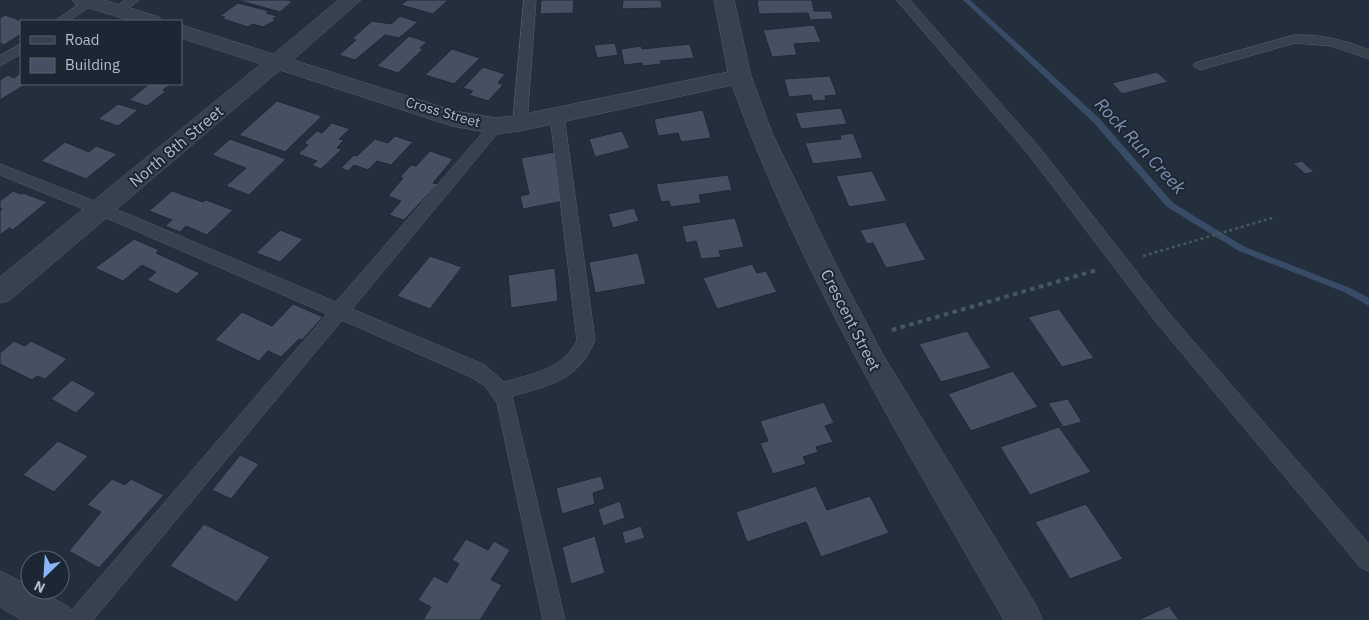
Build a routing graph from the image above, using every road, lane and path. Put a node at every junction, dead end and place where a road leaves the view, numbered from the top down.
1 (351, 0) edge
2 (530, 0) edge
3 (724, 0) edge
4 (904, 0) edge
5 (87, 1) edge
6 (125, 5) edge
7 (63, 20) edge
8 (150, 20) edge
9 (182, 31) edge
10 (20, 49) edge
11 (1369, 55) edge
12 (278, 61) junction
13 (0, 62) edge
14 (1200, 66) dead end
15 (740, 76) junction
16 (556, 116) junction
17 (520, 123) junction
18 (496, 126) junction
19 (0, 169) edge
20 (99, 209) junction
21 (1272, 218) dead end
22 (1123, 262) junction
23 (0, 292) edge
24 (340, 311) junction
25 (892, 330) dead end
26 (501, 391) junction
27 (1369, 560) edge
28 (0, 588) edge
29 (56, 620) edge
30 (78, 620) edge
31 (554, 620) edge
32 (1024, 620) edge

1 - 12 street, North 8th Street
2 - 17 lane
3 - 15 street, Crescent Street
4 - 22 lane
5 - 6 street
5 - 7 lane
6 - 8 street
9 - 12 street, Cross Street
10 - 13 lane
11 - 14 lane
12 - 18 street, Cross Street
12 - 20 street, North 8th Street
15 - 16 street, Cross Street
15 - 32 street, Crescent Street
16 - 17 street, Cross Street
16 - 26 lane
17 - 18 street, Cross Street
18 - 24 lane
19 - 20 lane
20 - 23 street, North 8th Street
20 - 24 lane
21 - 22 path
22 - 25 path
22 - 27 lane
24 - 26 lane
24 - 30 lane
26 - 31 lane
28 - 29 street

